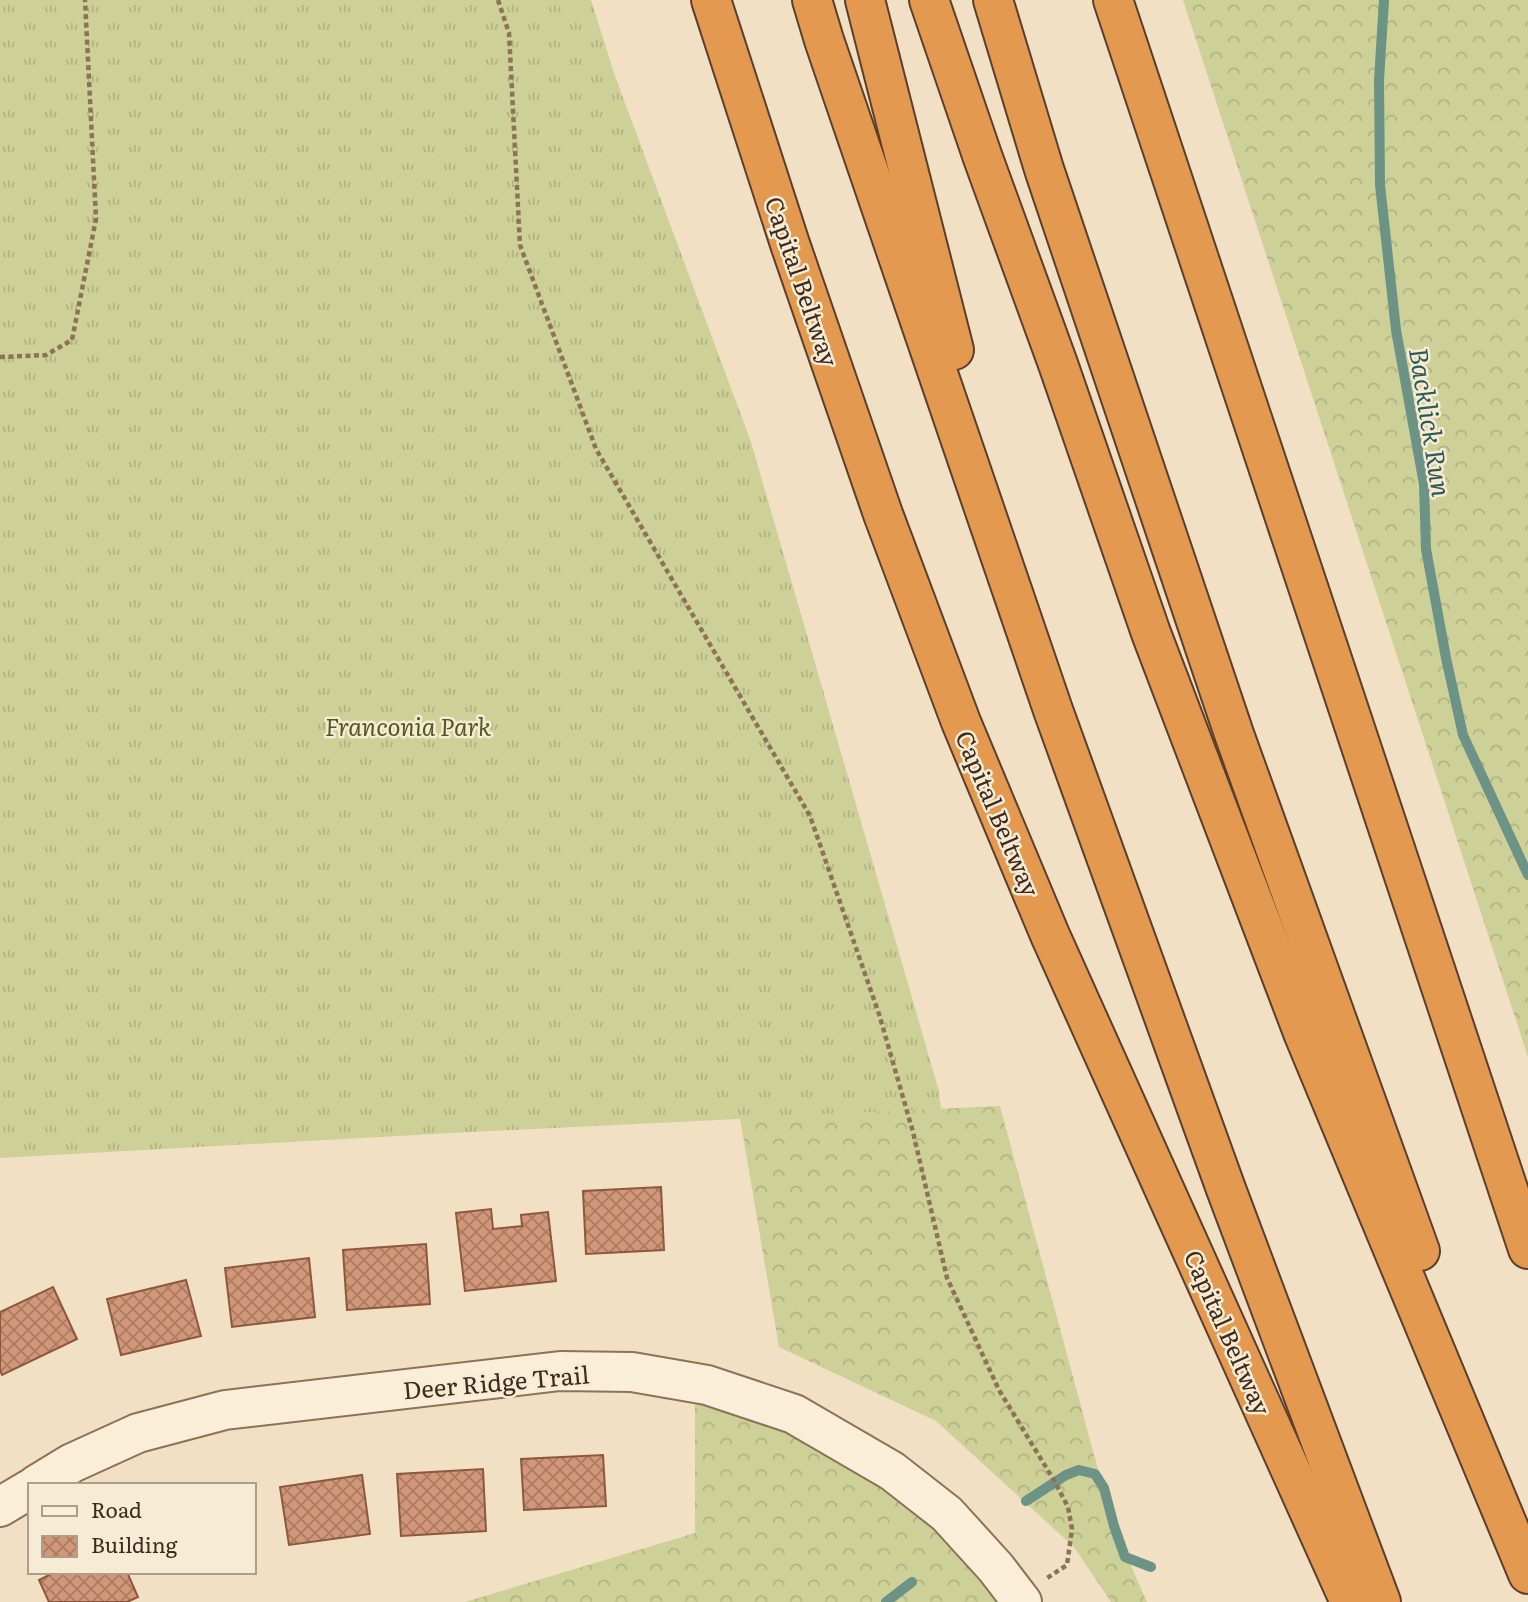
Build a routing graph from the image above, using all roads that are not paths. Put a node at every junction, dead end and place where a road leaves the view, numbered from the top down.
1 (711, 0) edge
2 (812, 0) edge
3 (865, 0) edge
4 (929, 0) edge
5 (993, 0) edge
6 (1113, 0) edge
7 (1053, 709) junction
8 (1528, 1249) edge
9 (39, 1483) edge
10 (28, 1490) edge
11 (0, 1507) edge
12 (1528, 1546) edge
13 (1528, 1574) edge
14 (1021, 1600) edge
15 (1350, 1602) edge
16 (1381, 1602) edge

1 - 15 highway, Capital Beltway
2 - 7 highway
3 - 7 highway
4 - 13 highway
5 - 12 highway
6 - 8 highway
7 - 16 highway
9 - 14 street, Deer Ridge Trail
10 - 11 street

